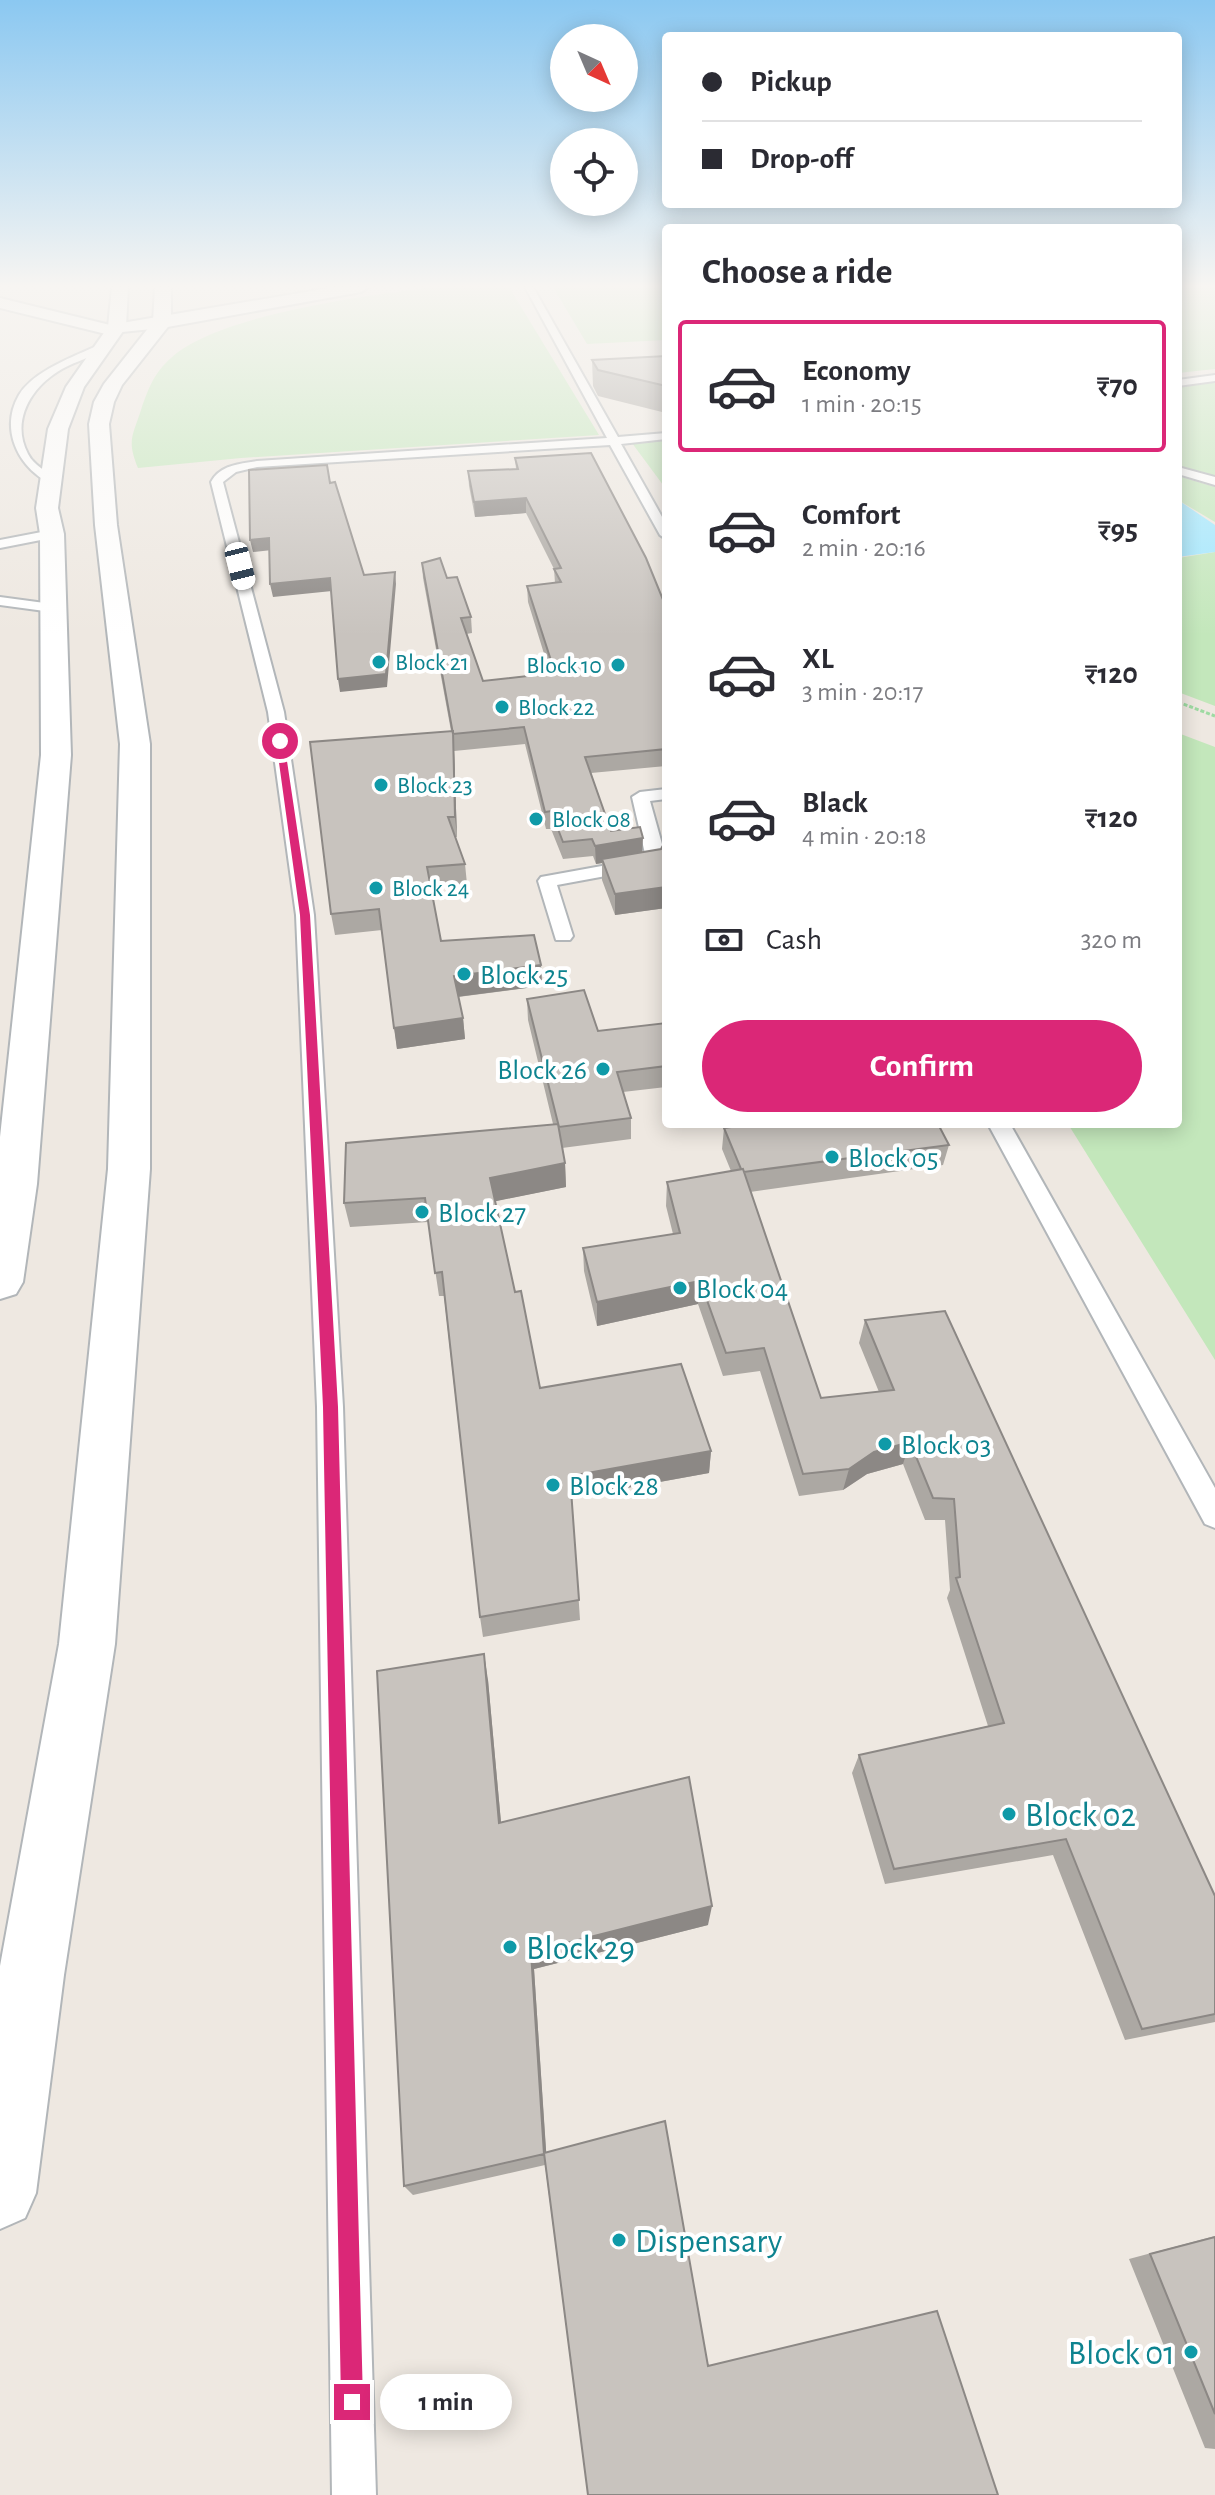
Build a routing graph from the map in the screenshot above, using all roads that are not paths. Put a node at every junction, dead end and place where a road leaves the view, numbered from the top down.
1 (23, 403) edge
2 (67, 403) edge
3 (104, 403) edge
4 (593, 403) edge
5 (662, 436) edge
6 (614, 441) junction
7 (1182, 471) edge
8 (50, 479) junction
9 (1215, 481) edge
10 (106, 525) junction
11 (662, 528) edge
12 (52, 534) junction
13 (0, 544) edge
14 (0, 601) edge
15 (52, 608) junction
16 (662, 794) edge
17 (658, 833) edge
18 (563, 936) dead end
19 (1001, 1128) edge
20 (0, 1282) edge
21 (1215, 1515) edge
22 (0, 2193) edge
23 (354, 2495) edge

1 - 8 lane
2 - 8 street
3 - 10 street
4 - 6 lane
5 - 6 lane
6 - 11 lane
6 - 23 lane
7 - 9 lane
8 - 12 street
10 - 12 street
10 - 22 street
12 - 13 lane
12 - 15 street
14 - 15 lane
15 - 20 street
16 - 17 lane
17 - 18 lane
19 - 21 lane

